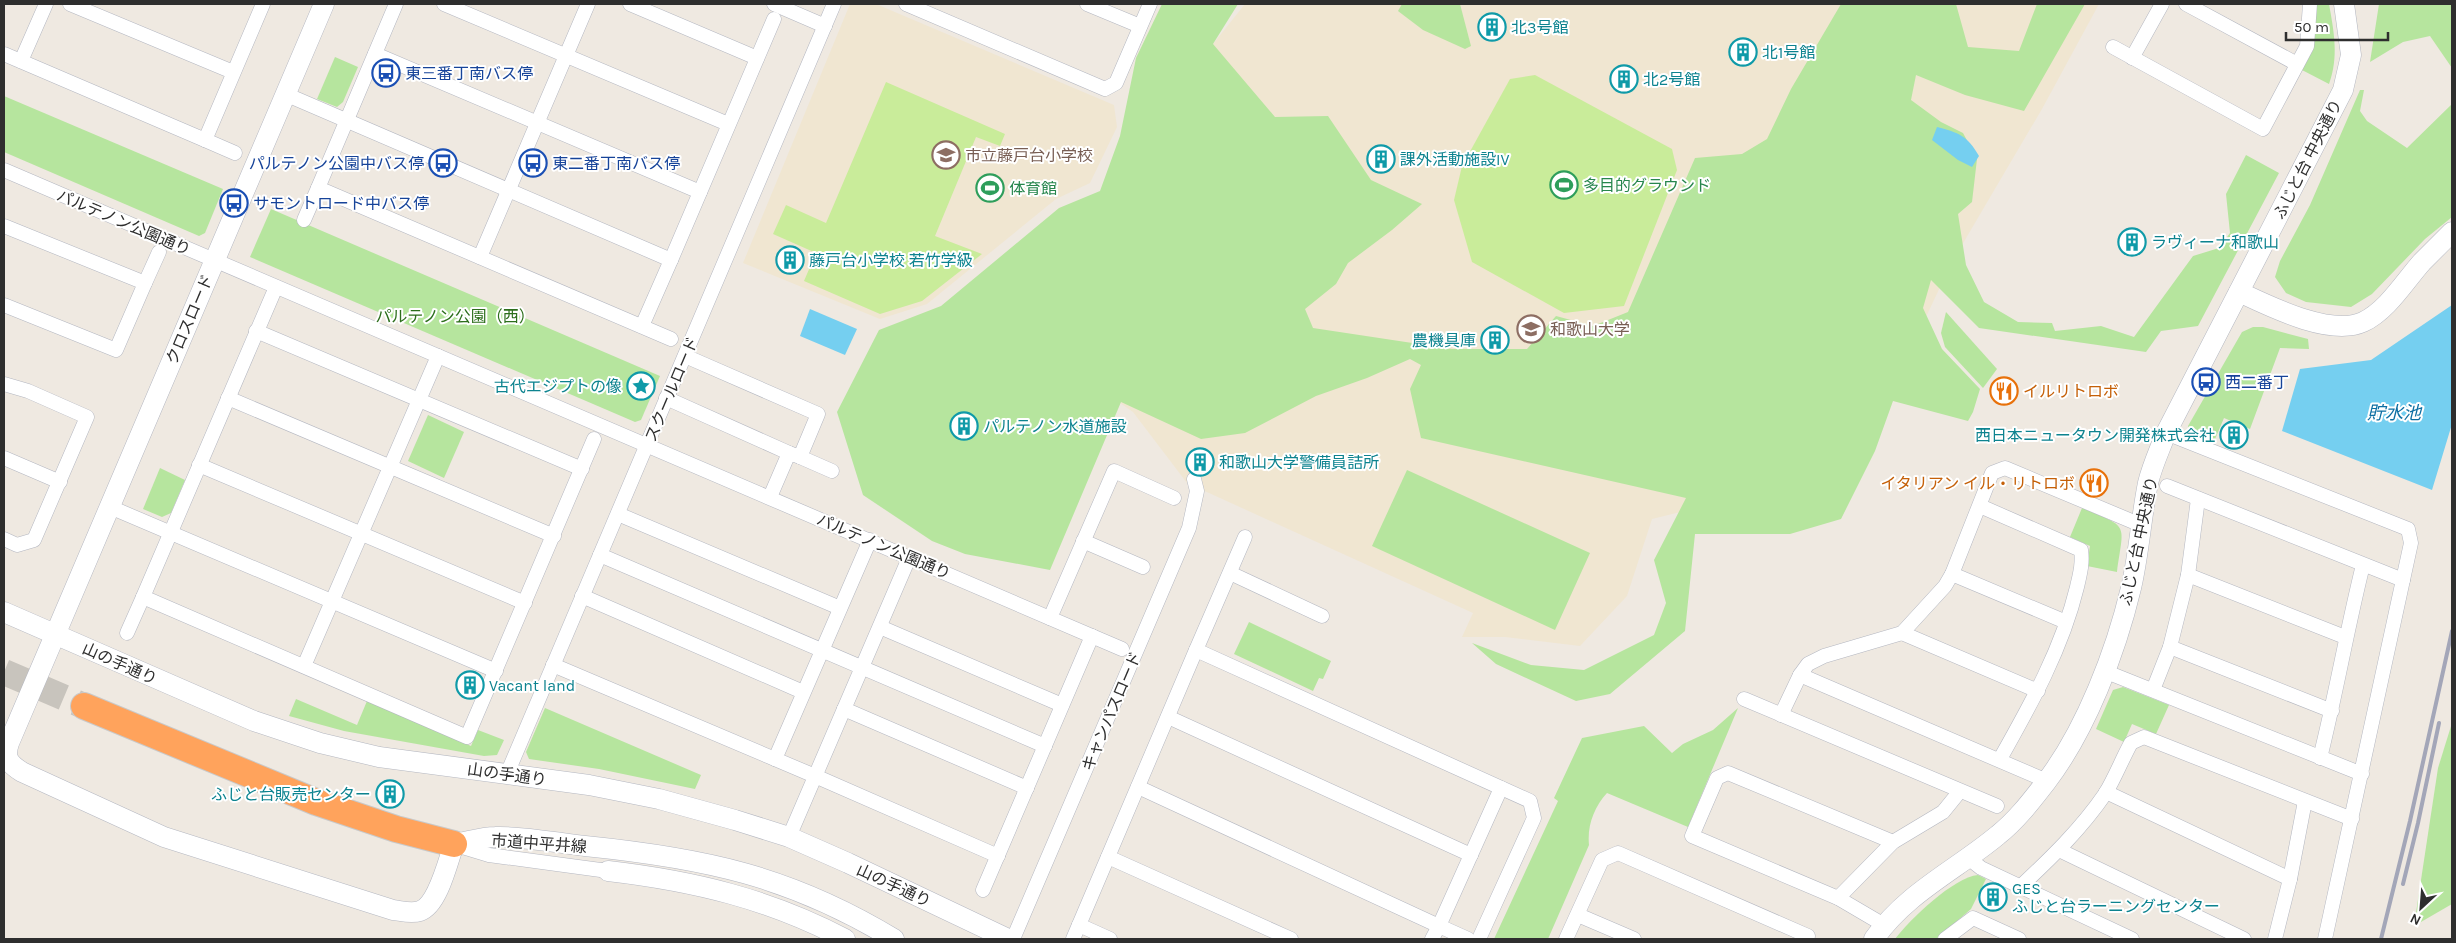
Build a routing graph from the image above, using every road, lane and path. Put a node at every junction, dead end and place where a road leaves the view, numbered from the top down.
1 (46, 4) edge
2 (70, 4) edge
3 (262, 4) edge
4 (324, 4) edge
5 (396, 4) edge
6 (444, 4) edge
7 (588, 4) edge
8 (630, 4) edge
9 (774, 4) edge
10 (834, 4) edge
11 (906, 4) edge
12 (1087, 4) edge
13 (1150, 4) edge
14 (2162, 4) edge
15 (2186, 4) edge
16 (2310, 4) edge
17 (2344, 4) edge
18 (774, 19) dead end
19 (825, 26) junction
20 (1140, 26) junction
21 (2113, 48) dead end
22 (4, 54) edge
23 (375, 54) junction
24 (566, 56) junction
25 (757, 58) junction
26 (2132, 58) junction
27 (21, 61) junction
28 (2298, 64) junction
29 (233, 72) junction
30 (285, 94) junction
31 (347, 120) junction
32 (538, 122) junction
33 (728, 124) junction
34 (205, 140) junction
35 (235, 153) dead end
36 (4, 170) edge
37 (318, 188) junction
38 (509, 190) junction
39 (700, 192) junction
40 (304, 220) dead end
41 (4, 226) edge
42 (2452, 232) edge
43 (159, 252) dead end
44 (480, 257) junction
45 (214, 260) junction
46 (671, 260) junction
47 (145, 283) junction
48 (276, 287) junction
49 (2239, 292) junction
50 (4, 305) edge
51 (642, 326) junction
52 (256, 331) junction
53 (671, 339) dead end
54 (438, 356) junction
55 (685, 356) junction
56 (4, 384) edge
57 (228, 398) junction
58 (666, 398) junction
59 (419, 400) junction
60 (2166, 433) junction
61 (594, 439) dead end
62 (646, 445) junction
63 (795, 455) junction
64 (4, 458) edge
65 (199, 465) junction
66 (391, 468) junction
67 (582, 469) junction
68 (832, 471) dead end
69 (1194, 479) dead end
70 (60, 482) junction
71 (2168, 486) dead end
72 (770, 497) junction
73 (1174, 498) dead end
74 (2198, 499) junction
75 (1980, 506) junction
76 (110, 507) junction
77 (618, 514) junction
78 (2141, 525) junction
79 (170, 532) junction
80 (362, 534) junction
81 (554, 536) junction
82 (1245, 537) dead end
83 (4, 539) edge
84 (870, 540) junction
85 (1083, 540) junction
86 (600, 555) junction
87 (910, 558) junction
88 (2363, 564) junction
89 (1142, 567) dead end
90 (1230, 573) junction
91 (1952, 574) junction
92 (2188, 575) junction
93 (2402, 580) junction
94 (582, 596) junction
95 (143, 597) junction
96 (333, 600) junction
97 (525, 603) junction
98 (840, 608) junction
99 (4, 612) edge
100 (1322, 616) dead end
101 (1050, 618) junction
102 (2066, 622) junction
103 (880, 626) junction
104 (127, 633) dead end
105 (1902, 633) junction
106 (55, 634) junction
107 (1092, 636) junction
108 (2345, 636) junction
109 (2170, 647) junction
110 (1122, 649) dead end
111 (822, 650) junction
112 (1196, 650) junction
113 (552, 665) junction
114 (304, 666) junction
115 (862, 667) junction
116 (496, 671) junction
117 (2104, 671) junction
118 (1800, 674) junction
119 (2038, 690) junction
120 (2153, 690) junction
121 (804, 692) junction
122 (1744, 699) dead end
123 (1062, 705) junction
124 (84, 706) tunnel mouth
125 (844, 709) junction
126 (2332, 711) junction
127 (1781, 715) junction
128 (1168, 717) junction
129 (1045, 746) junction
130 (2320, 758) junction
131 (775, 759) junction
132 (2000, 760) junction
133 (506, 774) junction
134 (2362, 774) junction
135 (815, 776) junction
136 (2047, 780) junction
137 (1138, 787) junction
138 (1027, 788) junction
139 (1501, 788) junction
140 (1960, 791) junction
141 (2106, 792) junction
142 (2305, 802) junction
143 (1996, 806) dead end
144 (2352, 819) junction
145 (789, 837) junction
146 (1893, 842) junction
147 (454, 844) junction
148 (2060, 850) junction
149 (1471, 855) junction
150 (998, 856) junction
151 (1108, 857) junction
152 (1967, 857) junction
153 (608, 871) joint
154 (2290, 879) junction
155 (2020, 887) junction
156 (983, 890) dead end
157 (1838, 898) junction
158 (1578, 915) junction
159 (1079, 925) junction
160 (1439, 926) junction
161 (1879, 932) edge
162 (1810, 938) edge
163 (846, 939) edge
164 (894, 939) edge
165 (1008, 939) edge
166 (1013, 939) edge
167 (1073, 939) edge
168 (1110, 939) edge
169 (1291, 939) edge
170 (1432, 939) edge
171 (1468, 939) edge
172 (1478, 939) edge
173 (1566, 939) edge
174 (1634, 939) edge
175 (1945, 939) edge
176 (2019, 939) edge
177 (2132, 939) edge
178 (2244, 939) edge
179 (2274, 939) edge
180 (2325, 939) edge

1 - 27 street
2 - 29 street
3 - 29 street
4 - 30 street, クロスロード
5 - 23 street
6 - 24 street
7 - 24 street
8 - 25 street
9 - 19 street
10 - 19 street, スクールロード
11 - 20 street
12 - 20 street
13 - 20 street
14 - 26 street
15 - 28 street
16 - 28 street
17 - 49 street, ふじと台 中央通り
18 - 25 street
19 - 55 street, スクールロード
21 - 26 street
22 - 27 street
23 - 31 street
23 - 32 street
24 - 32 street
24 - 33 street
25 - 33 street
26 - 28 street
27 - 34 street
29 - 34 street
30 - 31 street
30 - 45 street, クロスロード
31 - 37 street
31 - 38 street
32 - 38 street
32 - 39 street
33 - 39 street
34 - 35 street
36 - 45 street, パルテノン公園通り
37 - 40 street
37 - 44 street
38 - 44 street
38 - 46 street
39 - 46 street
41 - 47 street
42 - 49 street
43 - 47 street
44 - 51 street
45 - 48 street, パルテノン公園通り
45 - 76 street, クロスロード
46 - 51 street
47 - 50 street
48 - 52 street
48 - 54 street, パルテノン公園通り
49 - 60 street, ふじと台 中央通り
51 - 53 street
52 - 57 street
52 - 59 street
54 - 59 street
54 - 62 street, パルテノン公園通り
55 - 58 street, スクールロード
55 - 63 street
56 - 70 street
57 - 65 street
57 - 66 street
58 - 62 street, スクールロード
58 - 63 street
59 - 66 street
59 - 67 street
60 - 78 street, ふじと台 中央通り
60 - 93 street
61 - 67 street
62 - 72 street, パルテノン公園通り
62 - 77 street, スクールロード
63 - 68 street
63 - 72 street
64 - 70 street
65 - 79 street
65 - 80 street
66 - 80 street
66 - 81 street
67 - 81 street
69 - 166 street, キャンパスロード
70 - 83 street
71 - 74 street
72 - 84 street, パルテノン公園通り
73 - 85 street
74 - 88 street
74 - 92 street
75 - 78 street
75 - 91 street
75 - 102 street
76 - 79 street
76 - 106 street, クロスロード
77 - 86 street, スクールロード
77 - 98 street
78 - 117 street, ふじと台 中央通り
79 - 95 street
79 - 96 street
80 - 96 street
80 - 97 street
81 - 97 street
82 - 90 street
84 - 87 street, パルテノン公園通り
84 - 98 street
85 - 89 street
85 - 101 street
86 - 94 street, スクールロード
86 - 111 street
87 - 101 street, パルテノン公園通り
87 - 103 street
88 - 93 street
88 - 108 street
90 - 100 street
90 - 112 street
91 - 102 street
91 - 105 street
92 - 108 street
92 - 109 street
93 - 134 street
94 - 113 street, スクールロード
94 - 121 street
95 - 104 street
95 - 114 street
96 - 114 street
96 - 116 street
97 - 116 street
98 - 111 street
99 - 106 street, 山の手通り
101 - 107 street, パルテノン公園通り
102 - 119 street
103 - 115 street
103 - 123 street
105 - 118 street
105 - 119 street
106 - 133 street, 山の手通り
106 - 147 street, クロスロード
107 - 110 street, パルテノン公園通り
107 - 123 street
108 - 126 street
109 - 120 street
109 - 126 street
111 - 115 street
111 - 121 street
112 - 128 street
112 - 139 street
113 - 131 street
113 - 133 street, スクールロード
114 - 116 street
115 - 125 street
115 - 129 street
117 - 120 street
117 - 136 street, ふじと台 中央通り
118 - 127 street
118 - 132 street
119 - 132 street
120 - 130 street
121 - 131 street
122 - 127 street
123 - 129 street
124 - 147 highway
125 - 135 street
125 - 138 street
126 - 130 street
127 - 140 street
128 - 137 street
128 - 149 street
129 - 138 street
130 - 134 street
131 - 135 street
132 - 136 street
133 - 145 street, 山の手通り
134 - 144 street
135 - 145 street
135 - 150 street
136 - 152 street, ふじと台 中央通り
137 - 151 street
137 - 160 street
138 - 150 street
139 - 149 street
139 - 172 street
140 - 143 street
140 - 146 street
141 - 142 street
141 - 148 street
141 - 154 street
142 - 144 street
142 - 154 street
144 - 180 street
145 - 165 street, 山の手通り
146 - 157 street
146 - 157 street
147 - 153 street, 市道中平井線
147 - 164 street, 市道中平井線
148 - 155 street
148 - 178 street
149 - 160 street
150 - 156 street
151 - 159 street
151 - 169 street
152 - 155 street
152 - 161 street, ふじと台 中央通り
153 - 163 street, 市道中平井線
154 - 179 street
155 - 177 street
157 - 161 street
158 - 162 street
158 - 173 street
158 - 174 street
159 - 167 street
159 - 168 street
160 - 170 street
160 - 171 street
175 - 176 street

